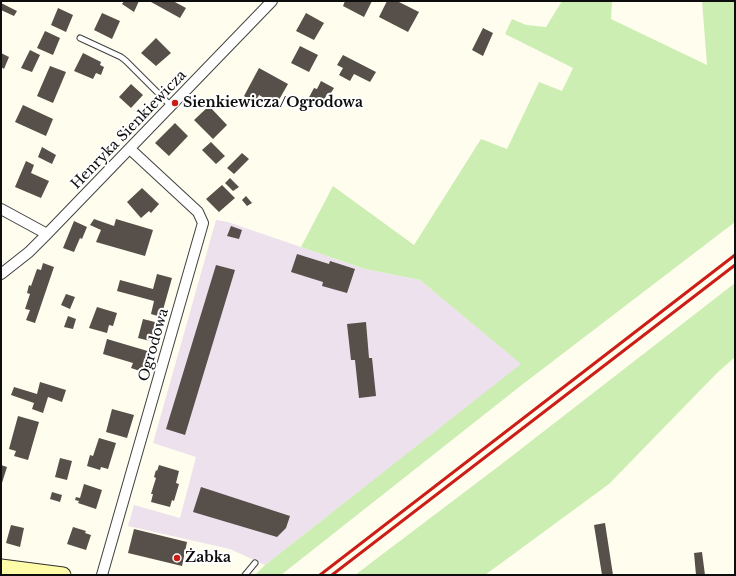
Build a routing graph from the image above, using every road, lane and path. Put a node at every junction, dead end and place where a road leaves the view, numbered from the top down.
1 (271, 1) edge
2 (80, 38) dead end
3 (172, 106) junction
4 (130, 149) junction
5 (1, 209) edge
6 (47, 234) junction
7 (1, 274) edge
8 (255, 563) dead end
9 (1, 566) edge
10 (64, 575) edge
11 (102, 575) edge
12 (245, 575) edge

1 - 3 street, Henryka Sienkiewicza
2 - 3 lane
3 - 4 street, Henryka Sienkiewicza
4 - 6 street, Henryka Sienkiewicza
4 - 11 street, Ogrodowa
5 - 6 street
6 - 7 street, Henryka Sienkiewicza
8 - 12 lane
9 - 10 street

